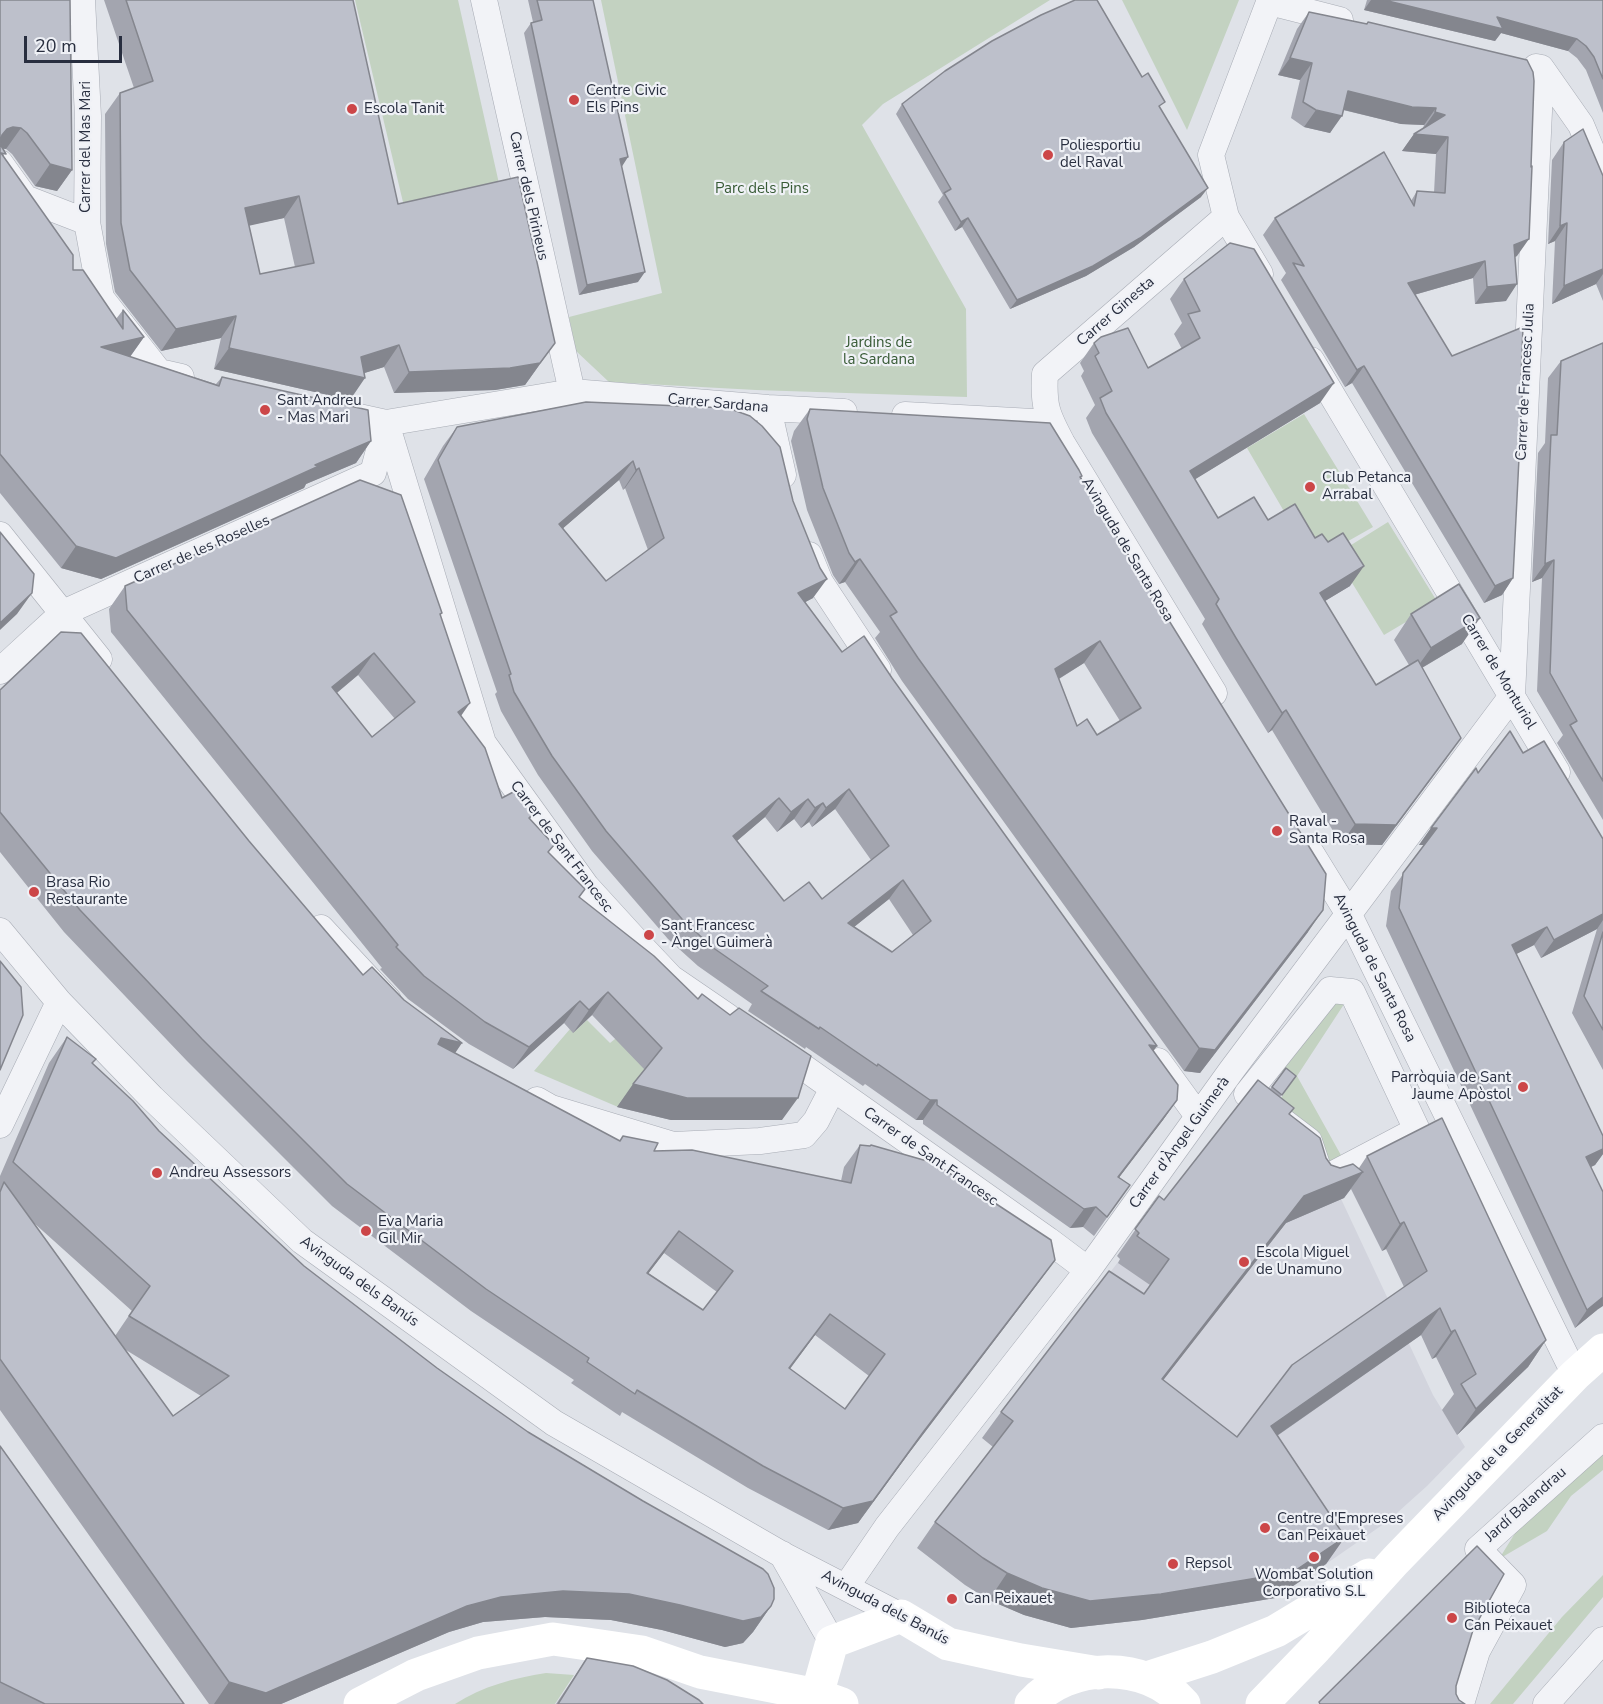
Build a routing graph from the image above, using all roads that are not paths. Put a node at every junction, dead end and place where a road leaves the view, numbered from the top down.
1 (82, 0) edge
2 (484, 0) edge
3 (1269, 1) edge
4 (1367, 26) edge
5 (0, 163) edge
6 (1603, 178) edge
7 (1226, 218) junction
8 (87, 222) junction
9 (1269, 289) edge
10 (1299, 340) edge
11 (201, 382) edge
12 (572, 392) junction
13 (316, 407) edge
14 (768, 408) junction
15 (386, 423) junction
16 (1051, 423) junction
17 (788, 492) edge
18 (801, 534) edge
19 (0, 535) edge
20 (63, 613) junction
21 (0, 671) edge
22 (111, 674) edge
23 (890, 689) edge
24 (1512, 696) junction
25 (1227, 714) edge
26 (1567, 789) edge
27 (1293, 825) edge
28 (305, 912) edge
29 (1348, 913) junction
30 (0, 931) edge
31 (59, 1002) junction
32 (407, 1017) edge
33 (1145, 1043) edge
34 (833, 1088) junction
35 (521, 1091) edge
36 (1198, 1116) junction
37 (0, 1125) edge
38 (1417, 1130) joint
39 (1088, 1270) junction
40 (1603, 1350) edge
41 (1575, 1375) junction
42 (1603, 1437) edge
43 (781, 1554) junction
44 (1395, 1561) junction
45 (846, 1587) junction
46 (901, 1616) junction
47 (1603, 1640) edge
48 (832, 1642) junction
49 (1099, 1673) junction
50 (416, 1675) junction
51 (1147, 1678) junction
52 (830, 1700) edge
53 (360, 1704) edge
54 (395, 1704) edge
55 (1031, 1704) edge
56 (1184, 1704) edge
57 (1262, 1704) edge
58 (1461, 1704) edge
59 (1546, 1704) edge

1 - 8 street, Carrer del Mas Mari
2 - 12 street, Carrer dels Pirineus
3 - 4 street
3 - 7 street
5 - 8 street
6 - 24 street, Carrer de Francesc Julia
7 - 9 street
7 - 16 street, Carrer Ginesta
8 - 11 street, Carrer del Mas Mari
10 - 24 street, Carrer de Monturiol
12 - 14 street, Carrer Sardana
12 - 15 street, Carrer Sardana
13 - 15 street
14 - 16 street, Carrer Sardana
14 - 17 street
15 - 20 street, Carrer de les Roselles
15 - 34 street, Carrer de Sant Francesc
16 - 25 street, Avinguda de Santa Rosa
18 - 23 street
19 - 20 street
20 - 21 street, Carrer de les Roselles
20 - 22 street
24 - 26 street, Carrer de Monturiol
24 - 29 street, Carrer d'Àngel Guimerà
27 - 29 street, Avinguda de Santa Rosa
28 - 32 street
29 - 36 street, Carrer d'Àngel Guimerà
29 - 41 street, Avinguda de Santa Rosa
30 - 31 street, Avinguda dels Banús
31 - 37 street
31 - 43 street, Avinguda dels Banús
33 - 36 street
34 - 35 street
34 - 39 street, Carrer de Sant Francesc
36 - 39 street, Carrer d'Àngel Guimerà
38 - 38 street
39 - 45 street, Carrer d'Àngel Guimerà
40 - 41 street, Avinguda de la Generalitat
41 - 44 street, Avinguda de la Generalitat
42 - 58 street, Jardí Balandrau
43 - 45 street, Avinguda dels Banús
43 - 48 street, Avinguda dels Banús
44 - 51 street, Avinguda de la Generalitat
44 - 57 street, Avinguda de la Generalitat
45 - 46 street, Avinguda dels Banús
46 - 48 street
46 - 49 street, Avinguda dels Banús
47 - 59 street
48 - 52 street
49 - 51 street
49 - 55 street
50 - 52 street
50 - 53 street
50 - 54 street
51 - 56 street

